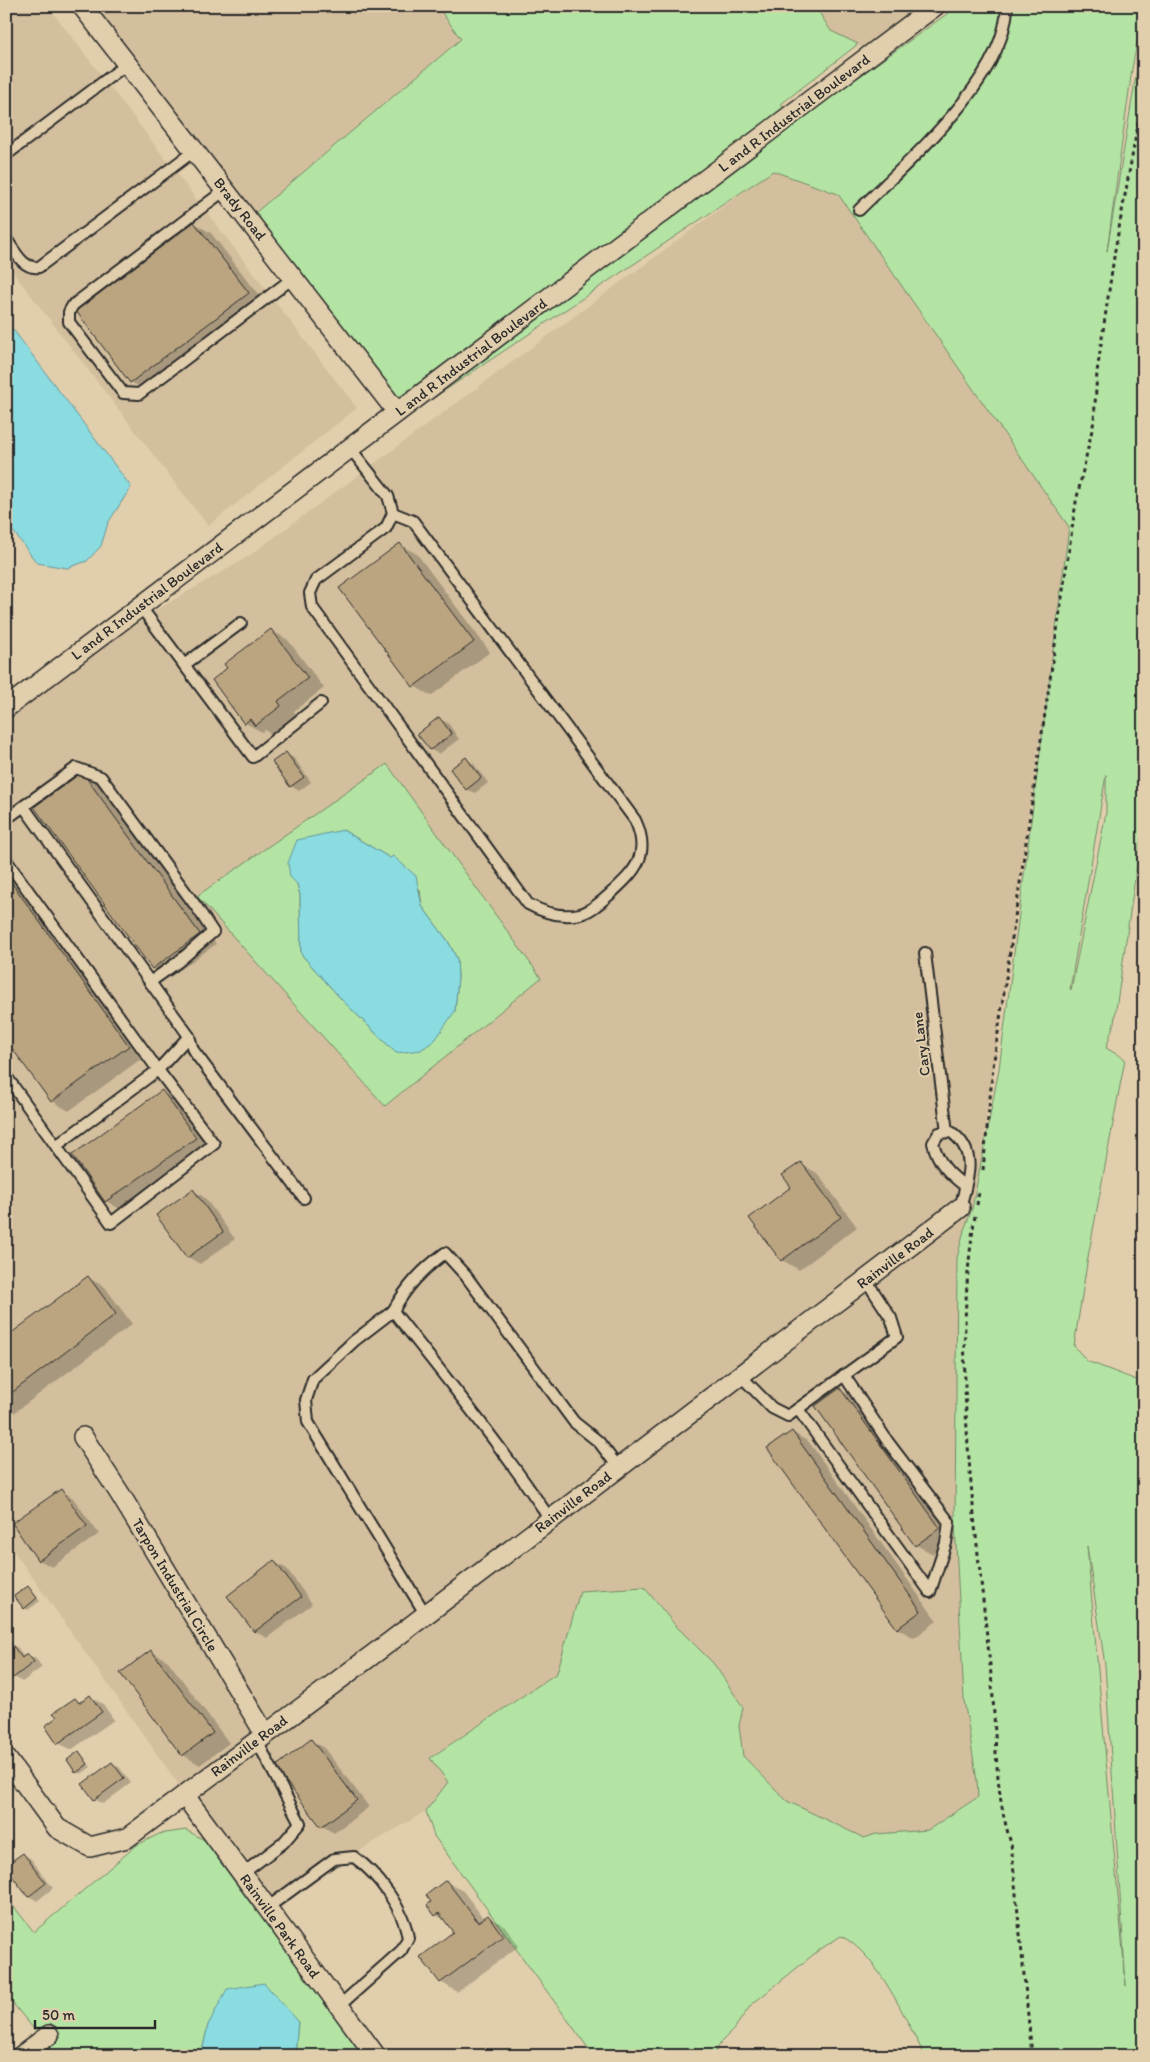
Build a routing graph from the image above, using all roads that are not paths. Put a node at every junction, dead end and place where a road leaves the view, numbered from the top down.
1 (82, 6) edge
2 (935, 6) edge
3 (1007, 6) edge
4 (127, 64) junction
5 (194, 151) junction
6 (6, 154) edge
7 (225, 190) junction
8 (859, 210) dead end
9 (6, 239) edge
10 (293, 278) junction
11 (398, 412) junction
12 (350, 448) junction
13 (393, 513) junction
14 (140, 606) junction
15 (241, 623) dead end
16 (184, 665) junction
17 (321, 703) dead end
18 (6, 708) edge
19 (24, 807) junction
20 (6, 819) edge
21 (6, 860) edge
22 (925, 953) dead end
23 (150, 982) junction
24 (189, 1036) junction
25 (158, 1070) junction
26 (6, 1076) edge
27 (947, 1132) junction
28 (56, 1146) junction
29 (965, 1186) junction
30 (304, 1198) dead end
31 (960, 1208) joint
32 (866, 1280) junction
33 (393, 1311) junction
34 (740, 1375) junction
35 (844, 1375) junction
36 (798, 1409) junction
37 (83, 1438) dead end
38 (618, 1467) junction
39 (550, 1519) junction
40 (426, 1615) junction
41 (261, 1737) junction
42 (6, 1758) edge
43 (185, 1796) junction
44 (242, 1874) junction
45 (267, 1908) junction
46 (339, 2006) junction
47 (49, 2035) dead end
48 (22, 2056) edge
49 (376, 2056) edge

1 - 4 street, Brady Road
2 - 11 street, L and R Industrial Boulevard
3 - 8 lane
4 - 5 street, Brady Road
4 - 6 lane
5 - 7 street, Brady Road
5 - 9 lane
7 - 10 street, Brady Road
7 - 10 lane
10 - 11 street, Brady Road
11 - 12 street, L and R Industrial Boulevard
12 - 13 lane
12 - 14 street, L and R Industrial Boulevard
13 - 13 lane
14 - 16 lane
14 - 18 street, L and R Industrial Boulevard
15 - 16 lane
16 - 17 lane
19 - 20 lane
19 - 23 lane
19 - 23 lane
21 - 25 lane
22 - 27 lane, Cary Lane
23 - 24 lane
24 - 25 lane
24 - 30 lane
25 - 28 lane
25 - 28 lane
26 - 28 lane
27 - 29 lane
27 - 29 lane
29 - 31 lane
31 - 32 street, Rainville Road
32 - 34 street, Rainville Road
32 - 35 lane
33 - 38 lane
33 - 39 lane
33 - 40 lane
34 - 36 lane
34 - 38 street, Rainville Road
35 - 36 lane
35 - 36 lane
37 - 41 street, Tarpon Industrial Circle
38 - 39 street, Rainville Road
39 - 40 street, Rainville Road
40 - 41 street, Rainville Road
41 - 43 street, Rainville Road
41 - 44 lane
42 - 43 street, Rainville Road
43 - 44 street, Rainville Park Road
44 - 45 street, Rainville Park Road
45 - 46 street, Rainville Park Road
45 - 46 lane
46 - 49 street, Rainville Park Road
47 - 48 street

